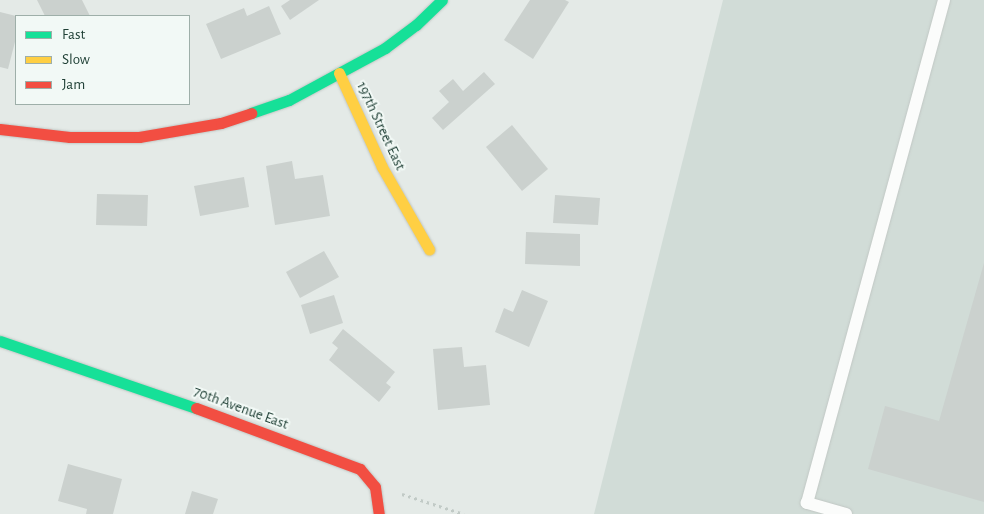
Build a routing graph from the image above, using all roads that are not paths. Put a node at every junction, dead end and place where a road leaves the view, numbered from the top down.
1 (442, 0) edge
2 (944, 0) edge
3 (339, 73) junction
4 (0, 129) edge
5 (429, 249) dead end
6 (0, 341) edge
7 (378, 514) edge
8 (846, 514) edge

1 - 3 street, 197th Street East
2 - 8 lane
3 - 4 street
3 - 5 street, 197th Street East
6 - 7 street, 70th Avenue East

